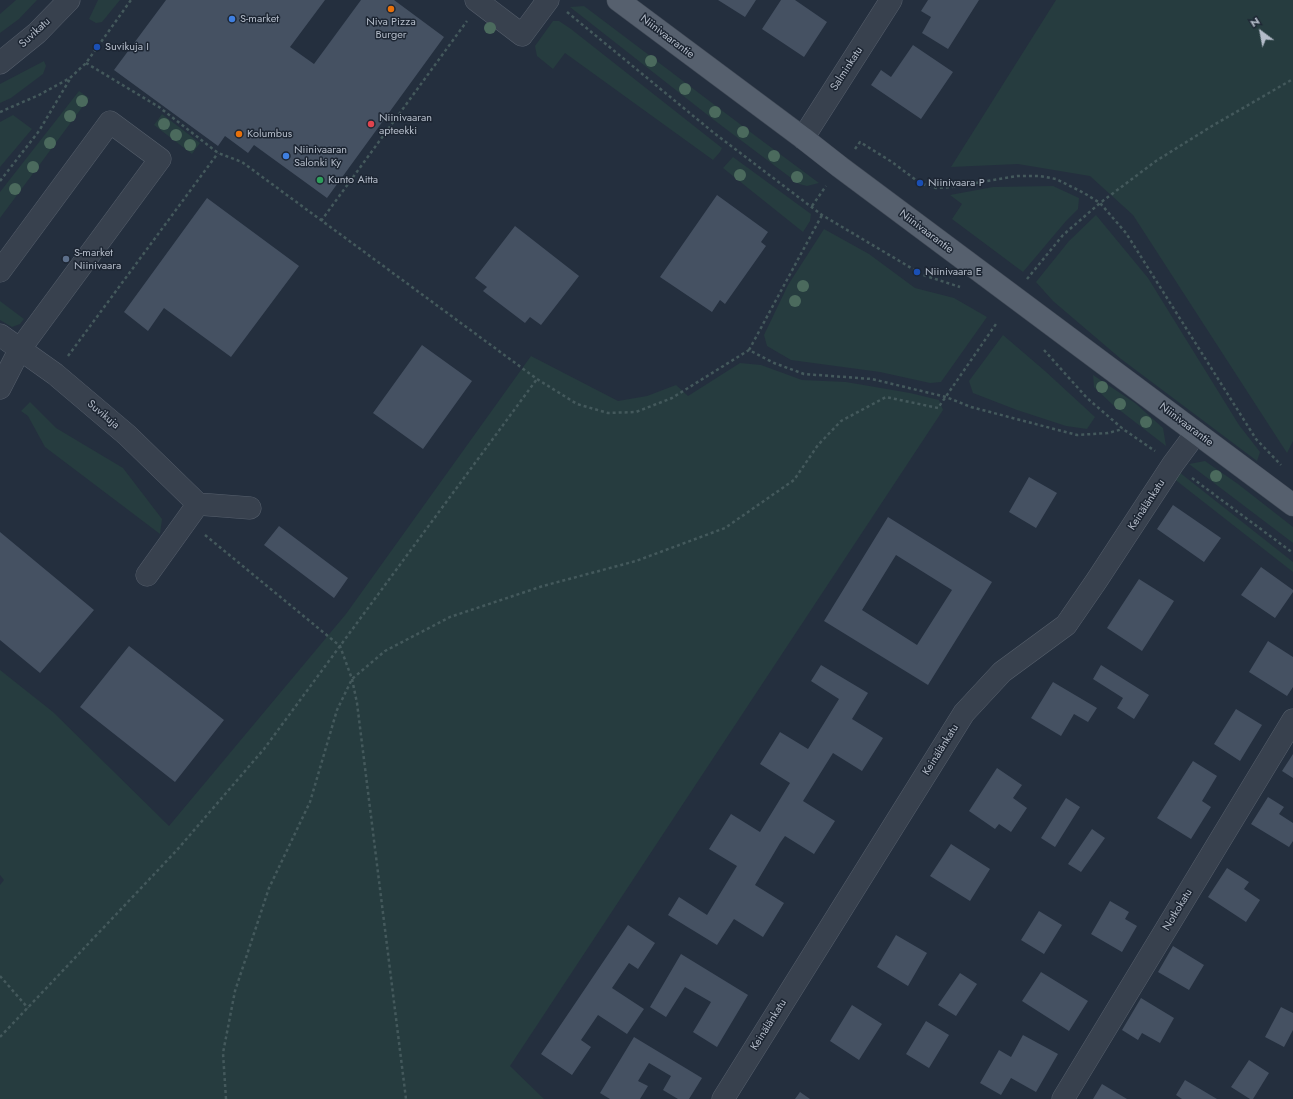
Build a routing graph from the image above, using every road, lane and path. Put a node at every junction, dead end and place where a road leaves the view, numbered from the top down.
1 (69, 0) edge
2 (131, 0) edge
3 (618, 0) edge
4 (891, 0) edge
5 (478, 2) edge
6 (556, 5) edge
7 (0, 63) edge
8 (86, 63) junction
9 (70, 78) junction
10 (1293, 79) edge
11 (0, 112) edge
12 (803, 138) junction
13 (218, 153) junction
14 (840, 167) junction
15 (0, 181) edge
16 (1100, 203) junction
17 (812, 206) junction
18 (822, 214) junction
19 (321, 221) junction
20 (0, 271) edge
21 (1025, 280) dead end
22 (964, 289) dead end
23 (996, 324) dead end
24 (0, 335) edge
25 (1039, 346) dead end
26 (20, 349) junction
27 (748, 350) junction
28 (55, 374) junction
29 (537, 379) junction
30 (0, 388) edge
31 (946, 397) junction
32 (1123, 430) junction
33 (1196, 433) junction
34 (1173, 464) junction
35 (1282, 466) dead end
36 (1293, 505) edge
37 (250, 508) dead end
38 (193, 512) junction
39 (1293, 553) edge
40 (147, 575) dead end
41 (340, 646) junction
42 (352, 679) junction
43 (1293, 720) edge
44 (0, 976) edge
45 (28, 1008) junction
46 (0, 1038) edge
47 (226, 1099) edge
48 (406, 1099) edge
49 (723, 1099) edge
50 (1063, 1099) edge

1 - 7 street, Suvikatu
2 - 8 path
3 - 12 main road, Niinivaarantie
4 - 12 street, Salminkatu
5 - 6 street
5 - 19 path
6 - 17 path
8 - 9 path
8 - 13 path
9 - 11 path
9 - 15 path
10 - 16 path
12 - 14 main road, Niinivaarantie
13 - 19 path
13 - 28 path
14 - 16 path
14 - 17 path
14 - 33 main road, Niinivaarantie
16 - 21 path
16 - 35 path
17 - 18 path
18 - 22 path
18 - 27 path
19 - 29 path
20 - 26 street
23 - 31 path
24 - 26 street, Suvikuja
25 - 32 path
26 - 28 street, Suvikuja
26 - 30 street
27 - 29 path
27 - 31 path
28 - 38 street, Suvikuja
29 - 41 path
31 - 32 path
31 - 42 path
32 - 34 path
33 - 34 street, Keinälänkatu
33 - 36 main road, Niinivaarantie
34 - 39 path
34 - 49 street, Keinälänkatu
37 - 38 street
38 - 40 street
38 - 41 path
41 - 42 path
41 - 45 path
42 - 47 path
42 - 48 path
43 - 50 street, Notkokatu
44 - 45 path
45 - 46 path

